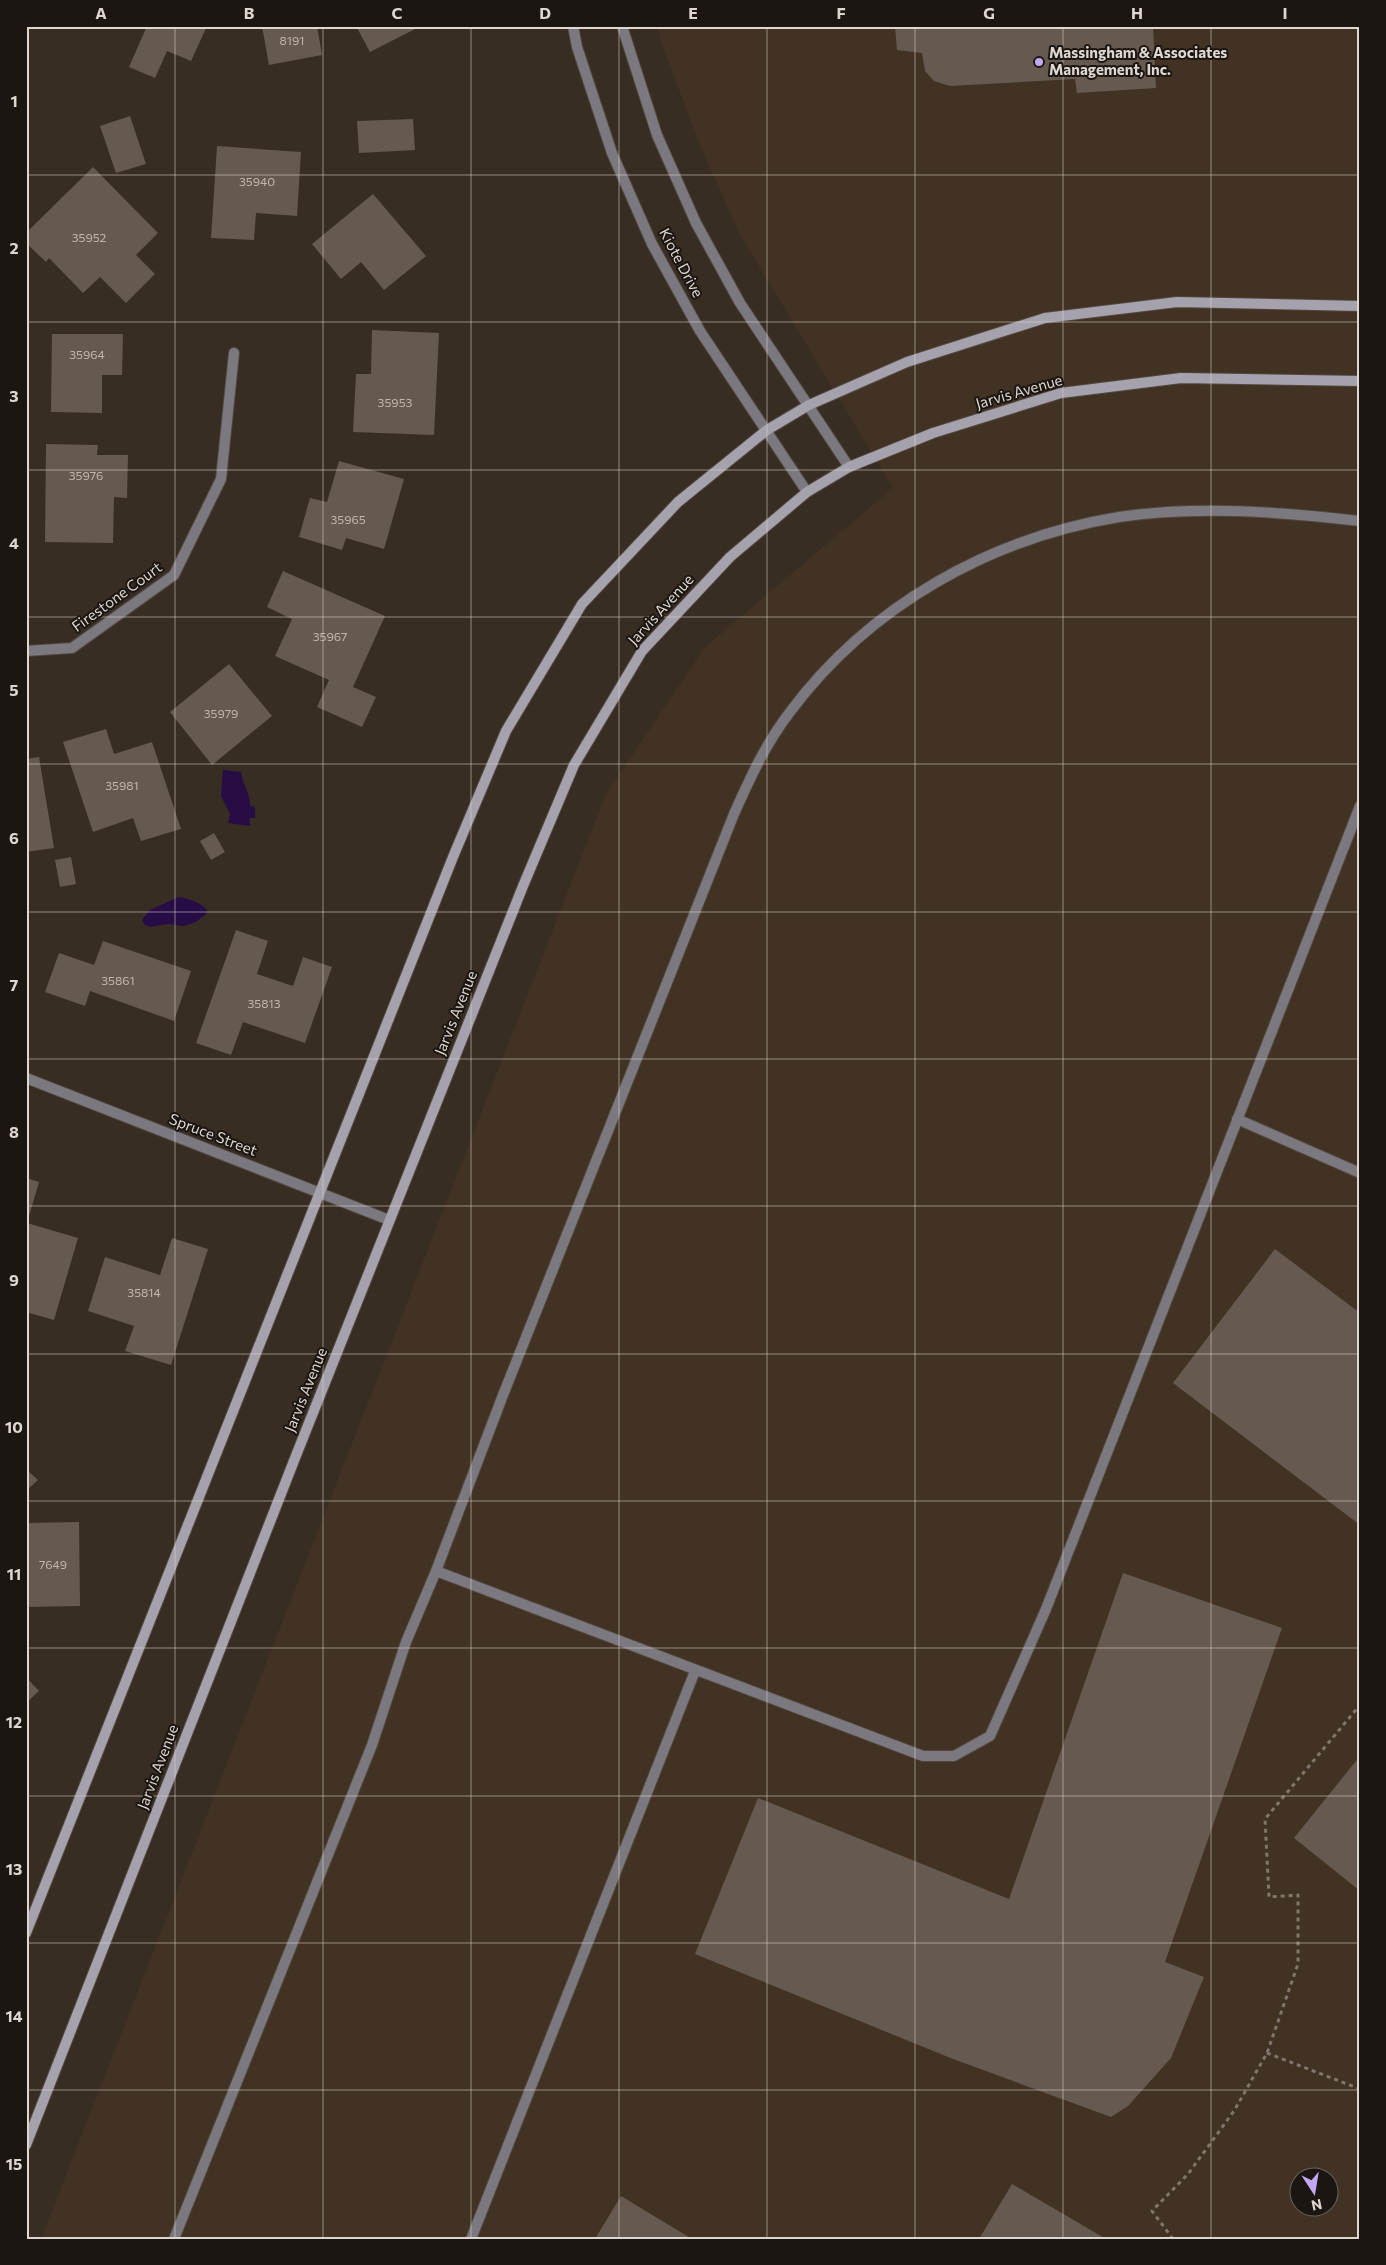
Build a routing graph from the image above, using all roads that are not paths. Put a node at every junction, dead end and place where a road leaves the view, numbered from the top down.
1 (573, 26) edge
2 (622, 26) edge
3 (1360, 306) edge
4 (234, 352) dead end
5 (1360, 382) edge
6 (809, 406) junction
7 (767, 430) junction
8 (849, 467) junction
9 (807, 492) junction
10 (1360, 521) edge
11 (26, 651) edge
12 (1360, 806) edge
13 (26, 1078) edge
14 (1237, 1119) junction
15 (1360, 1173) edge
16 (318, 1192) junction
17 (389, 1220) junction
18 (436, 1571) junction
19 (695, 1671) junction
20 (26, 1933) edge
21 (26, 2145) edge
22 (174, 2239) edge
23 (471, 2239) edge

1 - 7 street, Kiote Drive
2 - 6 street
3 - 6 main road
4 - 11 street, Firestone Court
5 - 8 main road, Jarvis Avenue
6 - 7 main road
6 - 8 street
7 - 9 street, Kiote Drive
7 - 16 main road
8 - 9 main road, Jarvis Avenue
9 - 17 main road, Jarvis Avenue
10 - 18 street
12 - 14 street
13 - 16 street, Spruce Street
14 - 15 street
14 - 19 street
16 - 17 street, Spruce Street
16 - 20 main road
17 - 21 main road, Jarvis Avenue
18 - 19 street
18 - 22 street
19 - 23 street

